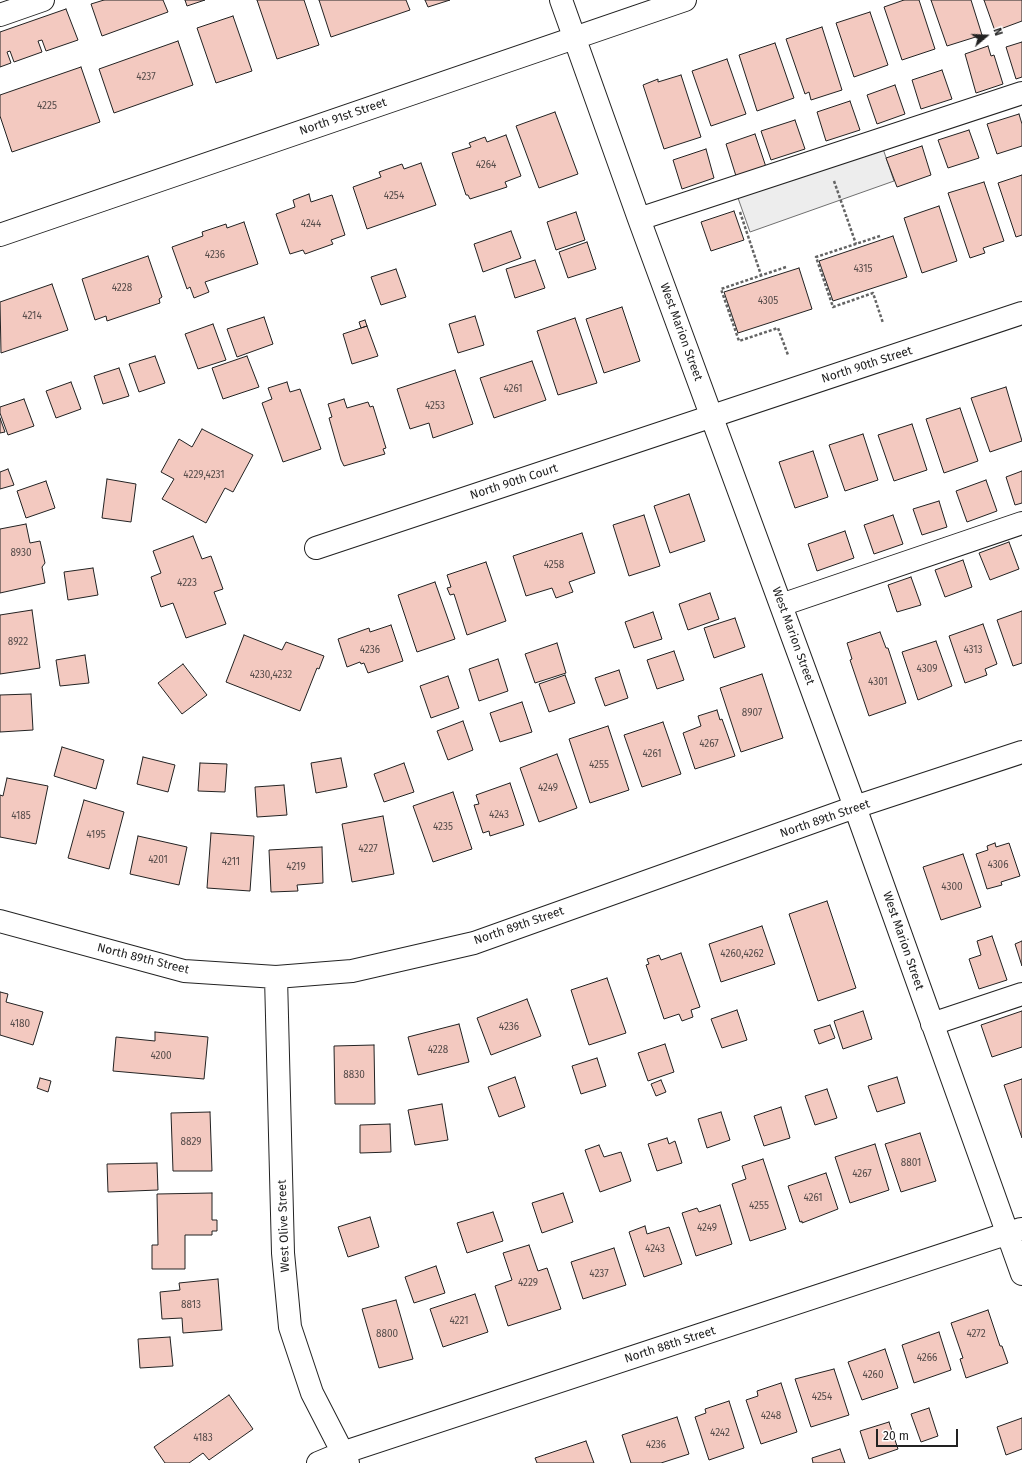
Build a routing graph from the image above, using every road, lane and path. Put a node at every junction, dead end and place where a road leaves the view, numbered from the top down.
1 (43, 0) edge
2 (561, 0) edge
3 (685, 0) edge
4 (0, 14) edge
5 (574, 37) junction
6 (1022, 92) edge
7 (826, 157) junction
8 (732, 188) junction
9 (639, 219) junction
10 (0, 235) edge
11 (880, 236) dead end
12 (856, 244) junction
13 (786, 267) dead end
14 (761, 275) junction
15 (1022, 313) edge
16 (883, 322) dead end
17 (788, 355) dead end
18 (712, 416) junction
19 (1022, 523) edge
20 (316, 548) dead end
21 (781, 605) junction
22 (1022, 752) edge
23 (855, 807) junction
24 (0, 921) edge
25 (276, 977) junction
26 (1022, 994) edge
27 (932, 1024) junction
28 (1015, 1231) edge
29 (1022, 1274) edge
30 (345, 1458) edge
31 (318, 1463) edge

1 - 4 street
2 - 5 street, West Marion Street
3 - 5 street, North 91st Street
5 - 9 street, West Marion Street
5 - 10 street, North 91st Street
6 - 7 street
7 - 8 street
7 - 12 path
8 - 9 street
8 - 14 path
9 - 18 street, West Marion Street
11 - 12 path
12 - 16 path
13 - 14 path
14 - 17 path
15 - 18 street, North 90th Street
18 - 20 street, North 90th Court
18 - 21 street, West Marion Street
19 - 21 street
21 - 23 street, West Marion Street
22 - 23 street, North 89th Street
23 - 25 street, North 89th Street
23 - 27 street, West Marion Street
24 - 25 street, North 89th Street
25 - 30 street, West Olive Street
26 - 27 street
27 - 28 street, West Marion Street
28 - 29 street, West Marion Street
28 - 30 street, North 88th Street
30 - 31 street, North 88th Street

